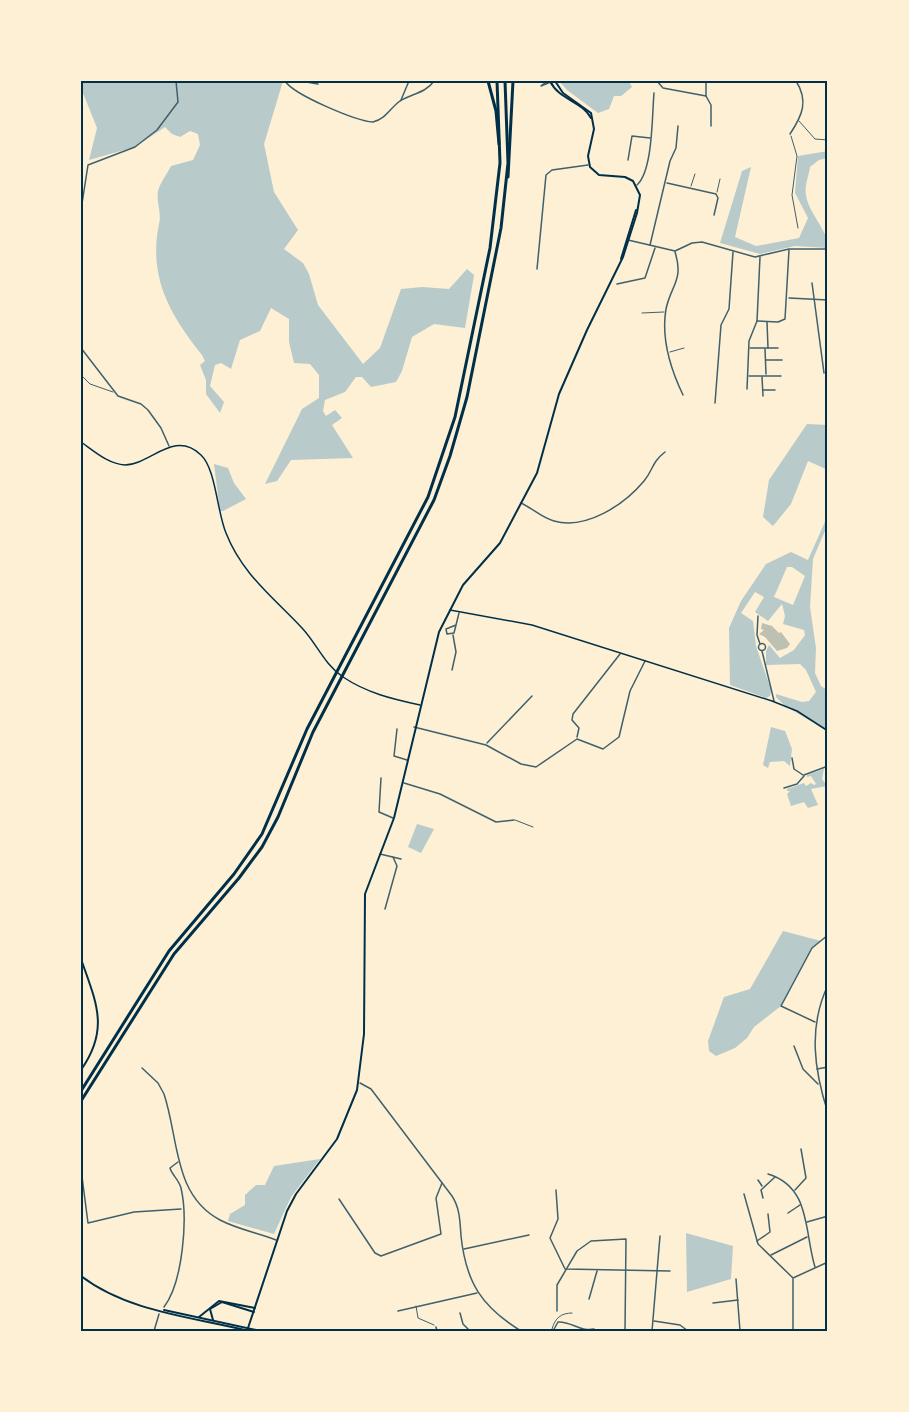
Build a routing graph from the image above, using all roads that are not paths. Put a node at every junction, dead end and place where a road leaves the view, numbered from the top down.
1 (176, 81) edge
2 (285, 81) edge
3 (301, 81) edge
4 (410, 81) edge
5 (434, 81) edge
6 (488, 81) edge
7 (497, 81) edge
8 (505, 81) edge
9 (513, 81) edge
10 (657, 81) edge
11 (706, 81) edge
12 (796, 81) edge
13 (551, 82) edge
14 (318, 84) dead end
15 (654, 93) dead end
16 (706, 96) junction
17 (401, 101) junction
18 (799, 121) junction
19 (678, 126) dead end
20 (711, 126) dead end
21 (790, 134) joint
22 (650, 138) junction
23 (828, 140) edge
24 (500, 148) junction
25 (628, 160) dead end
26 (589, 165) junction
27 (695, 174) dead end
28 (507, 179) junction
29 (720, 179) dead end
30 (666, 183) junction
31 (637, 185) junction
32 (691, 188) junction
33 (716, 194) junction
34 (81, 210) edge
35 (714, 215) dead end
36 (798, 228) dead end
37 (628, 240) junction
38 (649, 246) junction
39 (655, 247) junction
40 (789, 249) junction
41 (828, 249) edge
42 (675, 251) junction
43 (733, 251) junction
44 (759, 256) junction
45 (537, 269) dead end
46 (812, 283) dead end
47 (617, 284) dead end
48 (788, 298) junction
49 (813, 299) junction
50 (828, 300) edge
51 (666, 312) junction
52 (642, 313) dead end
53 (757, 321) junction
54 (767, 321) junction
55 (81, 348) edge
56 (684, 348) dead end
57 (749, 348) junction
58 (765, 348) junction
59 (768, 348) junction
60 (778, 348) dead end
61 (668, 352) junction
62 (765, 360) junction
63 (782, 360) dead end
64 (678, 367) dead end
65 (672, 368) junction
66 (824, 373) dead end
67 (81, 375) edge
68 (748, 376) junction
69 (762, 376) junction
70 (766, 376) junction
71 (781, 376) dead end
72 (711, 378) dead end
73 (717, 378) junction
74 (747, 389) dead end
75 (762, 390) junction
76 (774, 390) dead end
77 (113, 392) junction
78 (683, 395) dead end
79 (763, 396) dead end
80 (715, 402) dead end
81 (81, 442) edge
82 (170, 447) junction
83 (664, 452) dead end
84 (521, 503) junction
85 (449, 610) junction
86 (459, 613) junction
87 (758, 616) dead end
88 (456, 625) junction
89 (453, 634) junction
90 (760, 644) junction
91 (762, 651) junction
92 (621, 653) junction
93 (645, 661) junction
94 (452, 670) dead end
95 (532, 696) dead end
96 (774, 702) junction
97 (420, 705) junction
98 (414, 727) junction
99 (397, 729) dead end
100 (828, 732) edge
101 (577, 739) junction
102 (486, 745) junction
103 (792, 758) dead end
104 (407, 760) junction
105 (828, 766) edge
106 (804, 775) junction
107 (381, 778) dead end
108 (402, 783) junction
109 (784, 788) dead end
110 (393, 818) junction
111 (514, 820) joint
112 (533, 827) dead end
113 (380, 854) junction
114 (393, 857) junction
115 (401, 859) dead end
116 (385, 909) dead end
117 (828, 935) edge
118 (81, 959) edge
119 (828, 986) edge
120 (816, 1022) junction
121 (794, 1046) dead end
122 (828, 1067) edge
123 (142, 1068) dead end
124 (816, 1069) junction
125 (81, 1070) edge
126 (359, 1083) junction
127 (819, 1085) junction
128 (81, 1091) edge
129 (82, 1101) edge
130 (828, 1113) edge
131 (801, 1149) dead end
132 (179, 1162) junction
133 (81, 1169) edge
134 (768, 1174) dead end
135 (776, 1177) junction
136 (758, 1180) dead end
137 (442, 1182) junction
138 (763, 1187) junction
139 (556, 1190) dead end
140 (794, 1190) junction
141 (744, 1194) dead end
142 (763, 1198) dead end
143 (339, 1199) dead end
144 (800, 1204) junction
145 (828, 1205) edge
146 (182, 1209) junction
147 (788, 1213) dead end
148 (768, 1214) dead end
149 (827, 1216) edge
150 (806, 1222) junction
151 (828, 1229) edge
152 (529, 1235) dead end
153 (660, 1236) dead end
154 (808, 1237) junction
155 (276, 1240) junction
156 (757, 1242) junction
157 (463, 1250) junction
158 (770, 1255) junction
159 (828, 1262) edge
160 (815, 1268) junction
161 (565, 1269) junction
162 (597, 1270) junction
163 (626, 1270) junction
164 (657, 1271) junction
165 (670, 1271) dead end
166 (81, 1276) edge
167 (794, 1278) junction
168 (736, 1279) dead end
169 (478, 1293) junction
170 (589, 1299) dead end
171 (738, 1300) junction
172 (712, 1303) dead end
173 (416, 1306) junction
174 (164, 1307) dead end
175 (154, 1308) junction
176 (255, 1308) junction
177 (398, 1311) dead end
178 (557, 1311) dead end
179 (254, 1312) junction
180 (460, 1313) dead end
181 (572, 1313) dead end
182 (159, 1314) dead end
183 (199, 1317) junction
184 (213, 1320) junction
185 (653, 1321) junction
186 (436, 1328) joint
187 (594, 1329) dead end
188 (468, 1330) edge
189 (154, 1331) edge
190 (248, 1331) edge
191 (261, 1331) edge
192 (437, 1331) edge
193 (521, 1331) edge
194 (553, 1331) edge
195 (626, 1331) edge
196 (652, 1331) edge
197 (688, 1331) edge
198 (740, 1331) edge
199 (793, 1331) edge

1 - 34 street
2 - 17 street
3 - 14 street
4 - 17 street
5 - 17 street
6 - 24 highway
7 - 24 highway
8 - 28 highway
9 - 28 highway
10 - 16 street
11 - 16 street
12 - 18 street
13 - 26 main road
15 - 22 street
16 - 20 street
18 - 21 street
18 - 23 lane
19 - 30 street
21 - 36 lane
22 - 25 street
22 - 31 street
24 - 128 highway
26 - 31 main road
26 - 45 street
27 - 32 lane
28 - 129 highway
29 - 33 lane
30 - 32 street
30 - 38 street
31 - 37 main road
32 - 33 street
33 - 35 street
37 - 38 street
37 - 84 main road
38 - 39 street
39 - 42 street
39 - 47 street
40 - 41 street
40 - 44 street
40 - 48 street
42 - 43 street
42 - 51 street
43 - 44 street
43 - 73 street
44 - 53 street
46 - 49 street
48 - 49 street
48 - 54 street
49 - 50 street
49 - 66 street
51 - 52 lane
51 - 61 street
53 - 54 street
53 - 57 street
54 - 59 street
55 - 77 street
56 - 61 lane
57 - 58 street
57 - 68 street
58 - 59 street
58 - 62 street
59 - 60 street
61 - 65 street
62 - 63 street
62 - 70 street
64 - 65 street
65 - 78 street
67 - 77 lane
68 - 69 street
68 - 74 street
69 - 70 street
69 - 75 street
70 - 71 street
72 - 73 street
73 - 80 street
75 - 76 street
75 - 79 street
77 - 82 street
81 - 82 main road
82 - 97 main road
83 - 84 street
84 - 85 main road
85 - 86 main road
85 - 97 main road
86 - 88 street
86 - 92 main road
87 - 90 street
88 - 89 street
88 - 89 street
89 - 94 street
90 - 91 street
90 - 91 street
91 - 96 street
92 - 93 main road
92 - 101 street
93 - 96 main road
93 - 101 street
95 - 102 street
96 - 100 main road
97 - 98 main road
98 - 102 street
98 - 104 main road
99 - 104 street
101 - 102 street
103 - 106 street
104 - 108 main road
105 - 106 street
106 - 109 street
107 - 110 street
108 - 110 main road
108 - 111 street
110 - 113 main road
111 - 112 lane
113 - 114 street
113 - 126 main road
114 - 115 street
114 - 116 street
117 - 120 street
118 - 125 main road
119 - 120 street
120 - 124 street
121 - 127 street
122 - 124 street
123 - 132 street
124 - 127 street
126 - 137 street
126 - 155 main road
127 - 130 street
131 - 140 street
132 - 146 street
132 - 155 street
133 - 146 street
134 - 135 street
135 - 138 street
135 - 140 street
136 - 138 street
137 - 143 street
137 - 157 street
138 - 142 street
139 - 161 street
140 - 144 street
141 - 156 street
144 - 147 street
144 - 150 street
145 - 149 lane
146 - 174 street
148 - 156 street
149 - 150 street
149 - 151 lane
150 - 154 street
152 - 157 street
153 - 164 street
154 - 158 street
154 - 160 street
155 - 176 main road
156 - 158 street
157 - 169 street
158 - 167 street
159 - 160 street
160 - 167 street
161 - 162 street
161 - 163 street
161 - 178 street
162 - 163 street
162 - 170 street
163 - 164 street
163 - 195 street
164 - 165 street
164 - 185 street
166 - 175 main road
167 - 199 street
168 - 171 street
169 - 173 street
169 - 193 street
171 - 172 street
171 - 198 street
173 - 177 street
173 - 186 lane
175 - 183 main road
175 - 190 main road
176 - 179 main road
176 - 183 main road
179 - 184 main road
179 - 190 main road
180 - 188 street
181 - 194 lane
182 - 189 street
183 - 184 main road
184 - 191 main road
185 - 196 street
185 - 197 street
186 - 192 street
187 - 194 street

